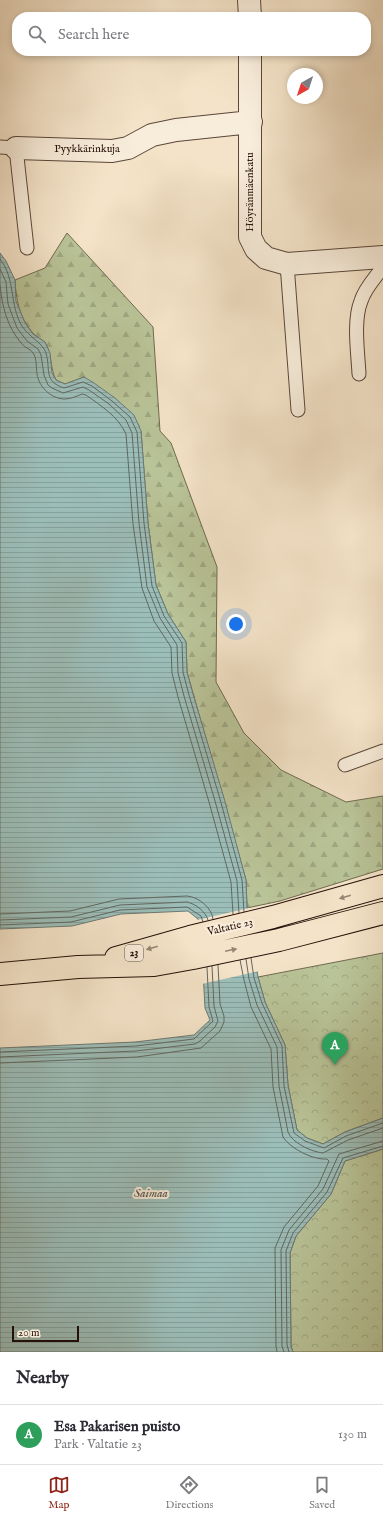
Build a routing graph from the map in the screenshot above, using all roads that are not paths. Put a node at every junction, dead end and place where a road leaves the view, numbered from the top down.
1 (249, 0) edge
2 (250, 12) edge
3 (250, 56) edge
4 (251, 122) junction
5 (8, 148) edge
6 (27, 248) dead end
7 (383, 257) edge
8 (287, 264) junction
9 (383, 267) edge
10 (359, 374) dead end
11 (298, 410) dead end
12 (383, 751) edge
13 (345, 765) dead end
14 (383, 886) edge
15 (383, 913) edge
16 (78, 967) junction
17 (0, 974) edge

1 - 2 street
3 - 4 street, Höyränmäenkatu
4 - 5 street, Pyykkärinkuja
4 - 8 street, Höyränmäenkatu
5 - 6 lane
7 - 8 street, Höyränmäenkatu
8 - 11 lane
9 - 10 lane
12 - 13 lane
14 -> 16 highway, Valtatie 23 / 23
16 -> 15 highway, Valtatie 23 / 23
16 - 17 highway, Valtatie 23 / 23

